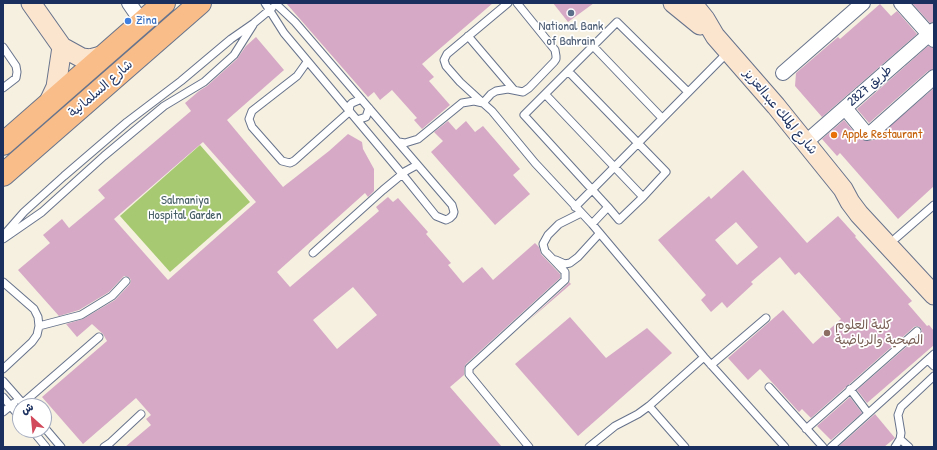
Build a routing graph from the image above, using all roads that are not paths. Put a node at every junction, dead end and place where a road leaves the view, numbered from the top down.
1 (31, 3) edge
2 (129, 3) edge
3 (164, 3) edge
4 (200, 3) edge
5 (265, 3) edge
6 (508, 3) edge
7 (517, 3) edge
8 (673, 3) edge
9 (692, 3) edge
10 (863, 3) edge
11 (901, 3) edge
12 (276, 4) edge
13 (269, 10) junction
14 (142, 22) junction
15 (254, 23) junction
16 (932, 35) edge
17 (468, 36) junction
18 (715, 36) junction
19 (593, 46) junction
20 (3, 47) edge
21 (62, 47) junction
22 (728, 51) junction
23 (105, 55) junction
24 (307, 62) junction
25 (568, 71) junction
26 (783, 73) dead end
27 (934, 77) edge
28 (3, 88) edge
29 (514, 90) junction
30 (688, 92) junction
31 (545, 94) junction
32 (362, 100) junction
33 (483, 104) junction
34 (47, 106) junction
35 (369, 108) junction
36 (844, 108) junction
37 (349, 112) junction
38 (662, 118) junction
39 (356, 120) junction
40 (399, 142) junction
41 (638, 142) junction
42 (806, 142) junction
43 (3, 144) edge
44 (417, 165) junction
45 (614, 166) junction
46 (3, 175) edge
47 (403, 175) junction
48 (592, 189) junction
49 (843, 189) junction
50 (643, 197) junction
51 (934, 205) edge
52 (575, 207) junction
53 (608, 207) junction
54 (581, 213) junction
55 (592, 224) junction
56 (599, 234) junction
57 (3, 237) edge
58 (896, 238) junction
59 (313, 253) dead end
60 (547, 253) junction
61 (934, 278) edge
62 (126, 281) dead end
63 (3, 282) edge
64 (934, 295) edge
65 (766, 318) dead end
66 (39, 326) junction
67 (916, 331) dead end
68 (99, 337) dead end
69 (934, 354) edge
70 (704, 357) junction
71 (928, 360) junction
72 (711, 365) junction
73 (934, 366) edge
74 (3, 369) edge
75 (934, 376) edge
76 (3, 381) edge
77 (768, 387) dead end
78 (850, 389) junction
79 (3, 398) edge
80 (18, 398) edge
81 (28, 398) edge
82 (10, 406) joint
83 (649, 406) junction
84 (3, 412) edge
85 (868, 413) junction
86 (141, 414) dead end
87 (806, 429) junction
88 (52, 436) edge
89 (900, 439) junction
90 (61, 447) edge
91 (104, 447) edge
92 (529, 447) edge
93 (589, 447) edge
94 (685, 447) edge
95 (784, 447) edge
96 (823, 447) edge
97 (831, 447) edge
98 (895, 447) edge
99 (909, 447) edge

1 - 21 street
2 - 14 street
3 - 14 main road, شارع السلمانية
4 - 46 main road, شارع السلمانية
5 - 13 lane
6 - 17 lane
7 - 29 lane
8 - 18 street, شارع الملك عبدالعزيز
9 - 18 street, شارع الملك عبدالعزيز
10 - 26 street
11 - 16 street
12 - 13 lane
12 - 32 lane
13 - 15 lane
13 - 24 lane
14 - 23 main road, شارع السلمانية
15 - 57 lane
15 - 57 lane
16 - 36 street, طريق 2827
17 - 29 lane
17 - 33 lane
18 - 22 street, شارع الملك عبدالعزيز
19 - 25 lane
19 - 30 lane
19 - 38 lane
20 - 28 lane
21 - 23 street
21 - 34 street
22 - 30 lane
22 - 42 street, شارع الملك عبدالعزيز
23 - 34 main road, شارع السلمانية
24 - 37 lane
24 - 37 lane
25 - 31 lane
25 - 41 lane
27 - 36 street
29 - 33 lane
30 - 38 lane
31 - 45 lane
31 - 48 lane
32 - 35 lane
32 - 37 lane
33 - 40 lane
33 - 52 lane
34 - 43 main road, شارع السلمانية
35 - 39 lane
35 - 40 lane
36 - 42 street, طريق 2827
37 - 39 lane
38 - 41 lane
39 - 47 lane
40 - 44 lane
41 - 45 lane
41 - 50 lane
42 - 49 street, شارع الملك عبدالعزيز
44 - 47 lane
44 - 47 lane
45 - 48 lane
45 - 50 lane
47 - 59 lane
48 - 52 lane
48 - 53 lane
49 - 58 street, شارع الملك عبدالعزيز
49 - 64 street, شارع الملك عبدالعزيز
50 - 53 lane
51 - 58 lane
52 - 54 lane
53 - 55 lane
54 - 55 lane
54 - 60 lane
55 - 56 lane
56 - 60 lane
56 - 70 lane
58 - 61 street, شارع الملك عبدالعزيز
60 - 92 lane
62 - 66 lane
63 - 66 lane
65 - 72 lane
66 - 74 lane
67 - 78 lane
68 - 81 lane
69 - 71 lane
70 - 72 lane
70 - 83 lane
71 - 73 lane
71 - 85 lane
72 - 95 lane
75 - 89 lane
76 - 80 lane
77 - 87 lane
78 - 85 lane
78 - 87 lane
79 - 82 lane
82 - 84 lane
83 - 93 lane
83 - 94 lane
85 - 97 lane
86 - 91 lane
87 - 96 lane
88 - 90 lane
89 - 98 lane
89 - 99 lane

